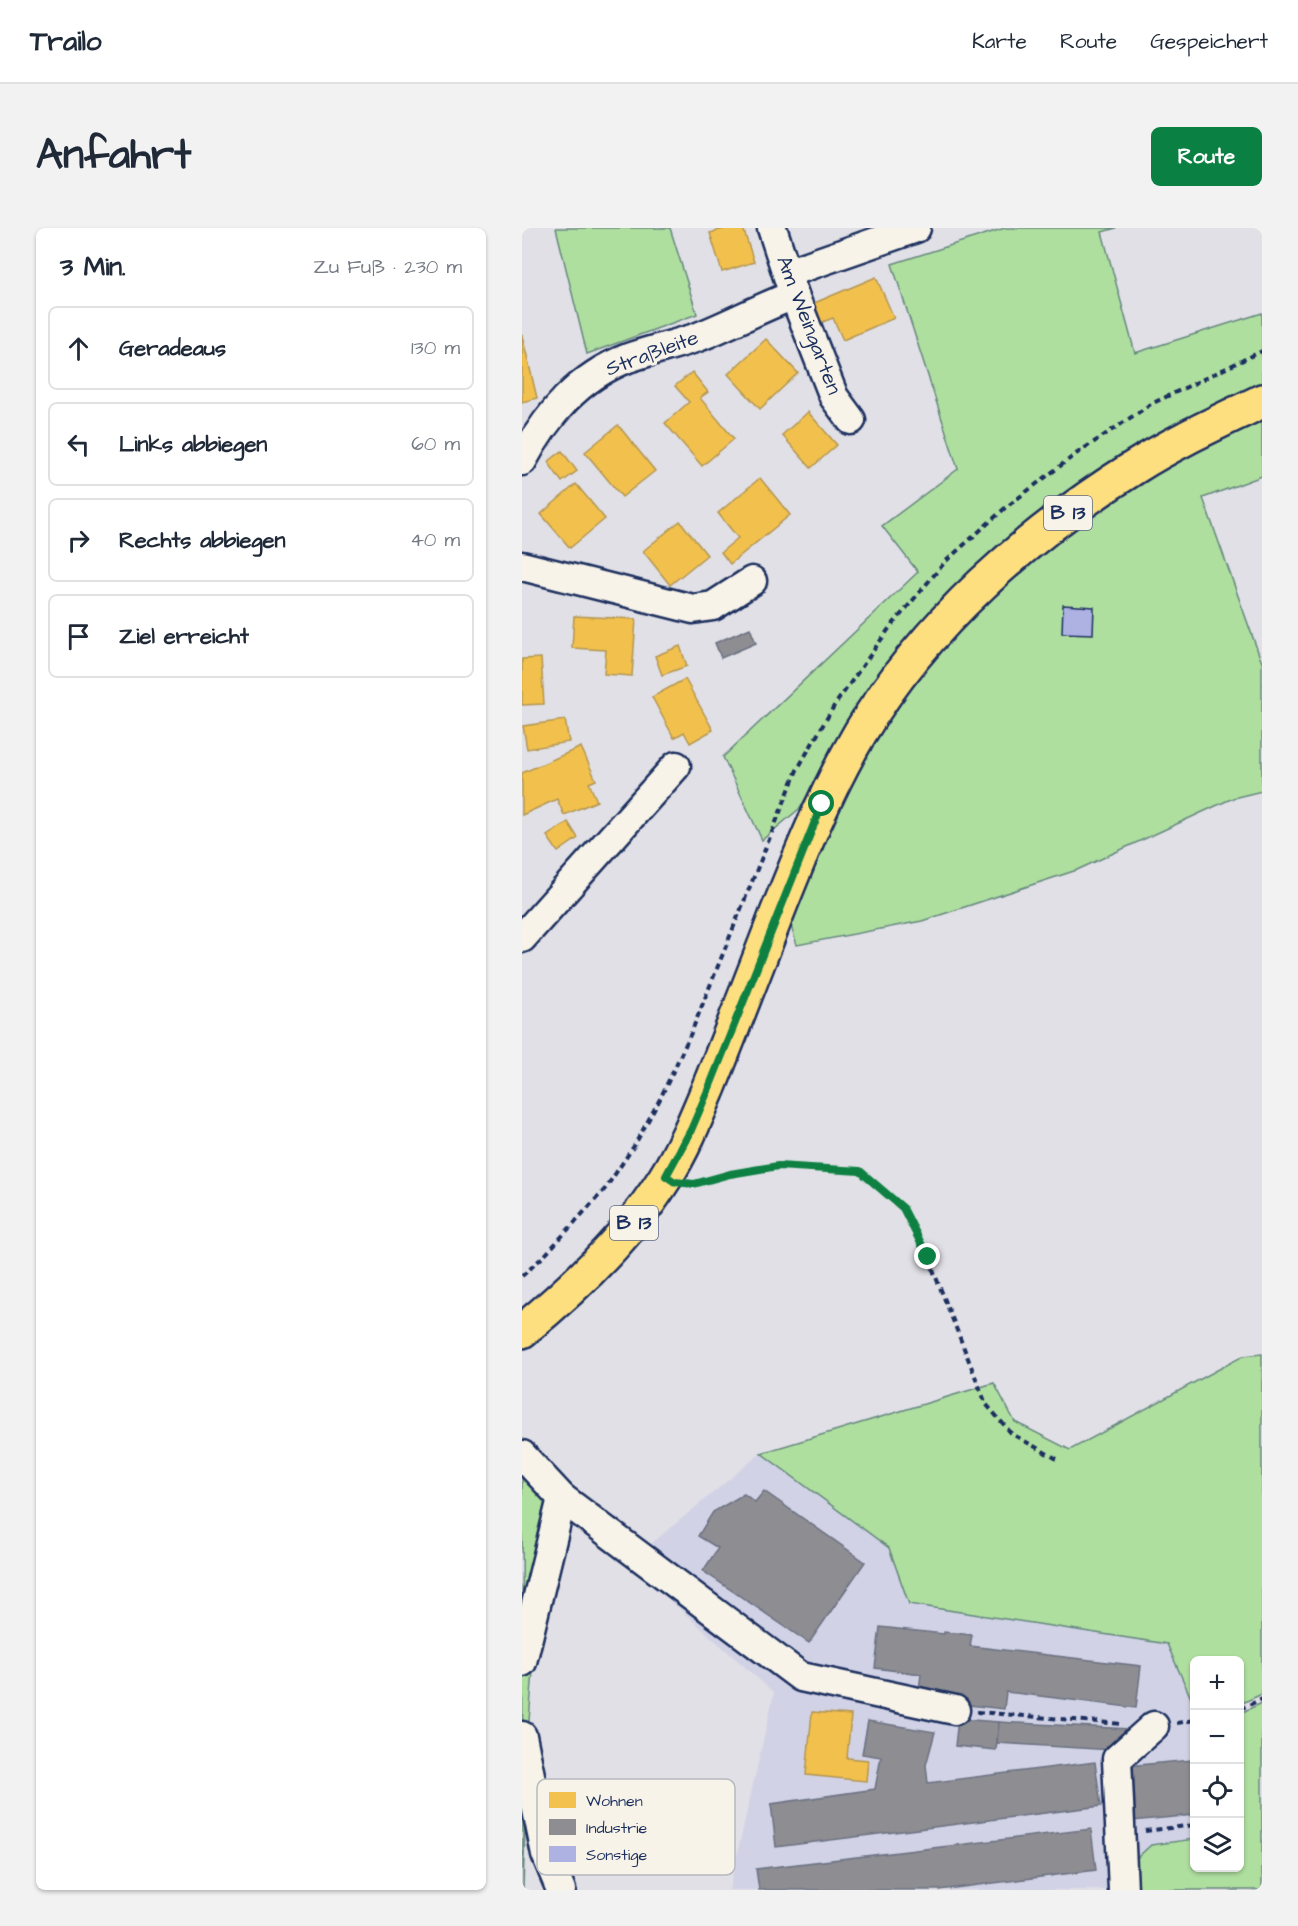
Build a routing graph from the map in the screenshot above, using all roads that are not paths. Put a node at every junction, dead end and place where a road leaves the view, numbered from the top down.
1 (772, 228) edge
2 (916, 228) edge
3 (791, 284) junction
4 (1262, 401) edge
5 (851, 420) dead end
6 (525, 449) edge
7 (522, 566) edge
8 (752, 581) dead end
9 (676, 766) dead end
10 (522, 938) edge
11 (522, 1331) edge
12 (522, 1455) edge
13 (562, 1498) junction
14 (522, 1662) edge
15 (955, 1710) road end
16 (1154, 1726) road end
17 (522, 1736) edge
18 (537, 1810) edge
19 (542, 1875) edge
20 (555, 1875) edge
21 (540, 1890) edge
22 (561, 1890) edge
23 (1123, 1890) edge

1 - 3 street, Am Weingarten
2 - 3 street, Straßleite
3 - 5 street, Am Weingarten
3 - 6 street, Straßleite
4 - 11 main road, B 13
7 - 8 street
9 - 10 street
12 - 13 street
13 - 14 street
13 - 15 street
16 - 23 street
17 - 18 street
19 - 21 street
20 - 22 street

